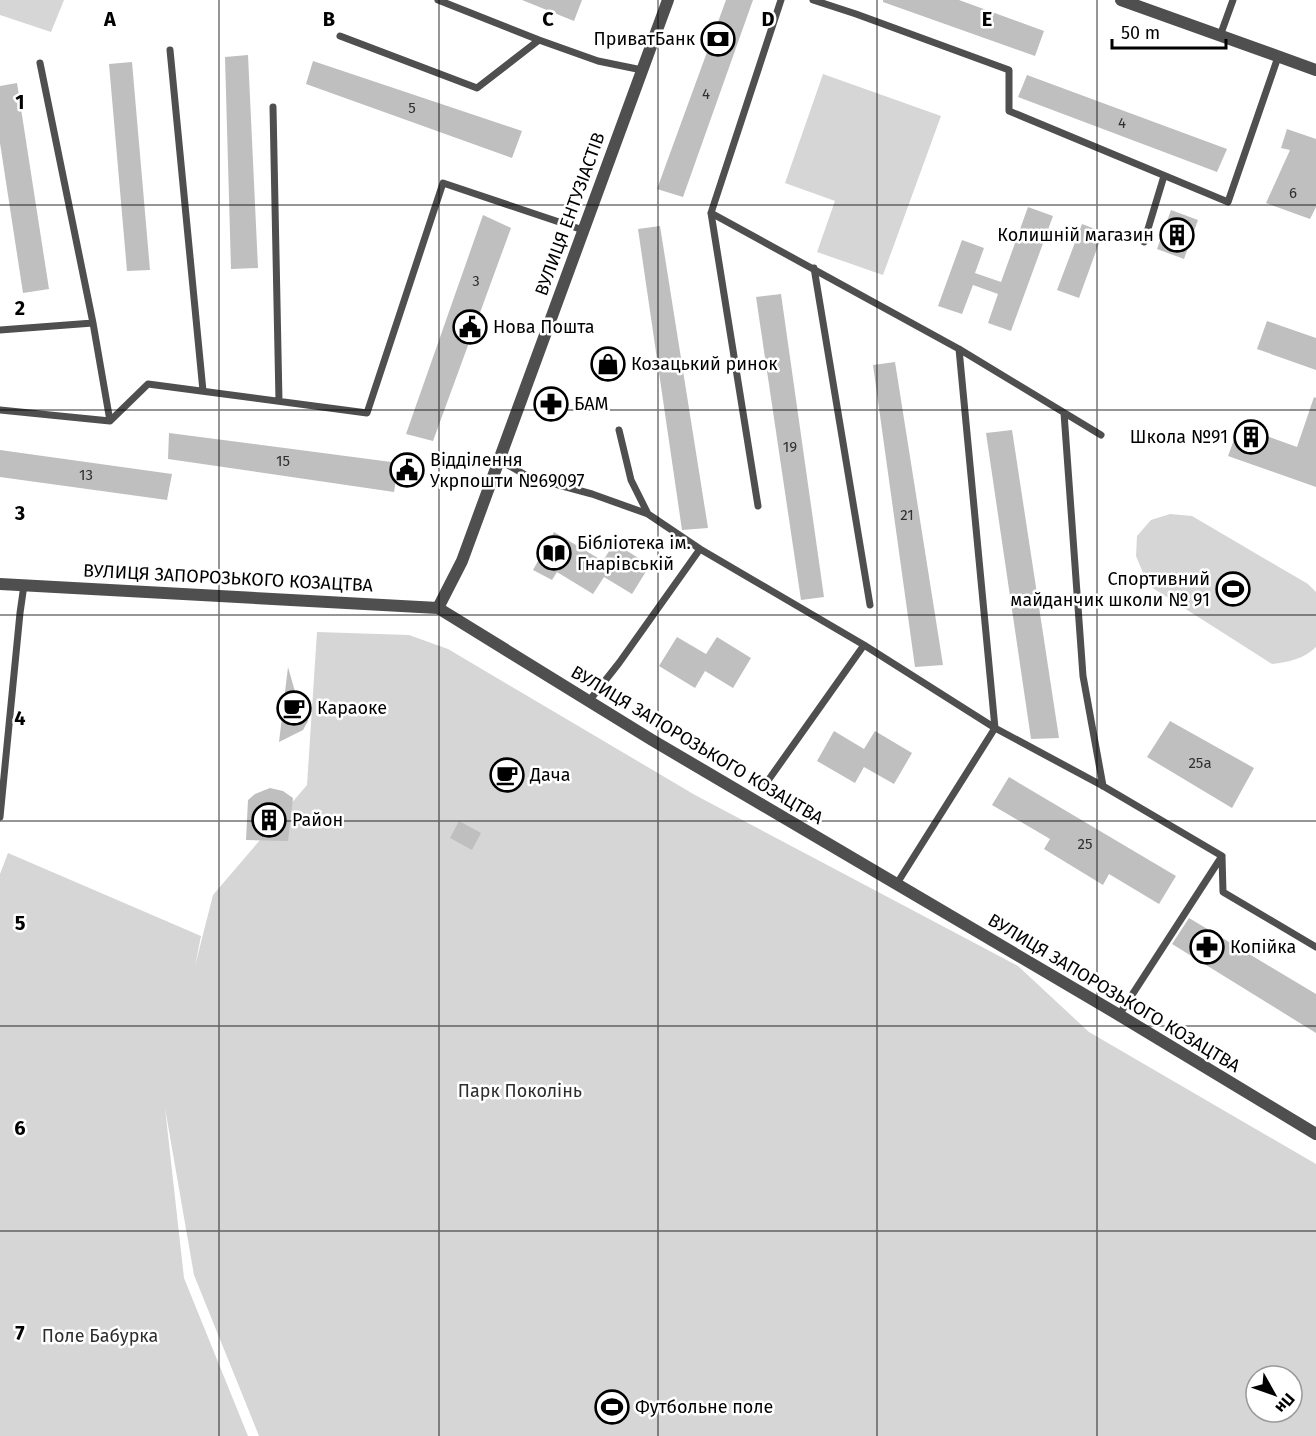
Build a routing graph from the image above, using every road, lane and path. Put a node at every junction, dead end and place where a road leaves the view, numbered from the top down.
1 (438, 0) edge
2 (668, 0) edge
3 (781, 0) edge
4 (813, 0) edge
5 (1121, 0) edge
6 (1233, 0) edge
7 (340, 36) dead end
8 (1220, 36) junction
9 (539, 40) junction
10 (170, 50) dead end
11 (1278, 57) junction
12 (40, 63) dead end
13 (642, 70) junction
14 (1316, 70) edge
15 (273, 107) dead end
16 (1164, 176) junction
17 (711, 213) junction
18 (583, 230) junction
19 (1144, 242) dead end
20 (814, 268) junction
21 (93, 323) junction
22 (0, 330) edge
23 (959, 350) junction
24 (203, 391) junction
25 (279, 401) junction
26 (0, 410) edge
27 (1064, 413) junction
28 (110, 421) junction
29 (619, 430) dead end
30 (1101, 435) dead end
31 (499, 460) junction
32 (758, 506) dead end
33 (648, 514) junction
34 (700, 549) junction
35 (0, 584) edge
36 (24, 585) junction
37 (870, 605) dead end
38 (438, 608) junction
39 (864, 645) junction
40 (589, 701) junction
41 (995, 728) junction
42 (767, 782) dead end
43 (1103, 786) junction
44 (0, 817) edge
45 (1222, 856) junction
46 (896, 885) junction
47 (1316, 947) edge
48 (1119, 1015) junction
49 (1316, 1134) edge

1 - 9 lane
2 - 13 street, ВУЛИЦЯ ЕНТУЗІАСТІВ
3 - 17 lane
4 - 16 lane
5 - 8 street
6 - 8 lane
7 - 9 lane
8 - 11 street
9 - 13 lane
10 - 24 lane
11 - 14 street
11 - 16 lane
12 - 21 lane
13 - 18 street, ВУЛИЦЯ ЕНТУЗІАСТІВ
15 - 25 lane
16 - 19 lane
17 - 20 lane
17 - 32 lane
18 - 25 lane
18 - 31 street, ВУЛИЦЯ ЕНТУЗІАСТІВ
20 - 23 lane
20 - 37 lane
21 - 22 lane
21 - 28 lane
23 - 27 lane
23 - 41 lane
24 - 25 lane
24 - 28 lane
26 - 28 lane
27 - 30 lane
27 - 43 lane
29 - 33 lane
31 - 33 lane
31 - 38 street, ВУЛИЦЯ ЕНТУЗІАСТІВ
33 - 34 lane
34 - 39 lane
34 - 40 lane
35 - 36 street, ВУЛИЦЯ ЗАПОРОЗЬКОГО КОЗАЦТВА
36 - 38 street, ВУЛИЦЯ ЗАПОРОЗЬКОГО КОЗАЦТВА
36 - 44 lane
38 - 40 street, ВУЛИЦЯ ЗАПОРОЗЬКОГО КОЗАЦТВА
39 - 41 lane
39 - 42 lane
40 - 46 street, ВУЛИЦЯ ЗАПОРОЗЬКОГО КОЗАЦТВА
41 - 43 lane
41 - 46 lane
43 - 45 lane
45 - 47 lane
45 - 48 lane
46 - 48 street, ВУЛИЦЯ ЗАПОРОЗЬКОГО КОЗАЦТВА
48 - 49 street, ВУЛИЦЯ ЗАПОРОЗЬКОГО КОЗАЦТВА

